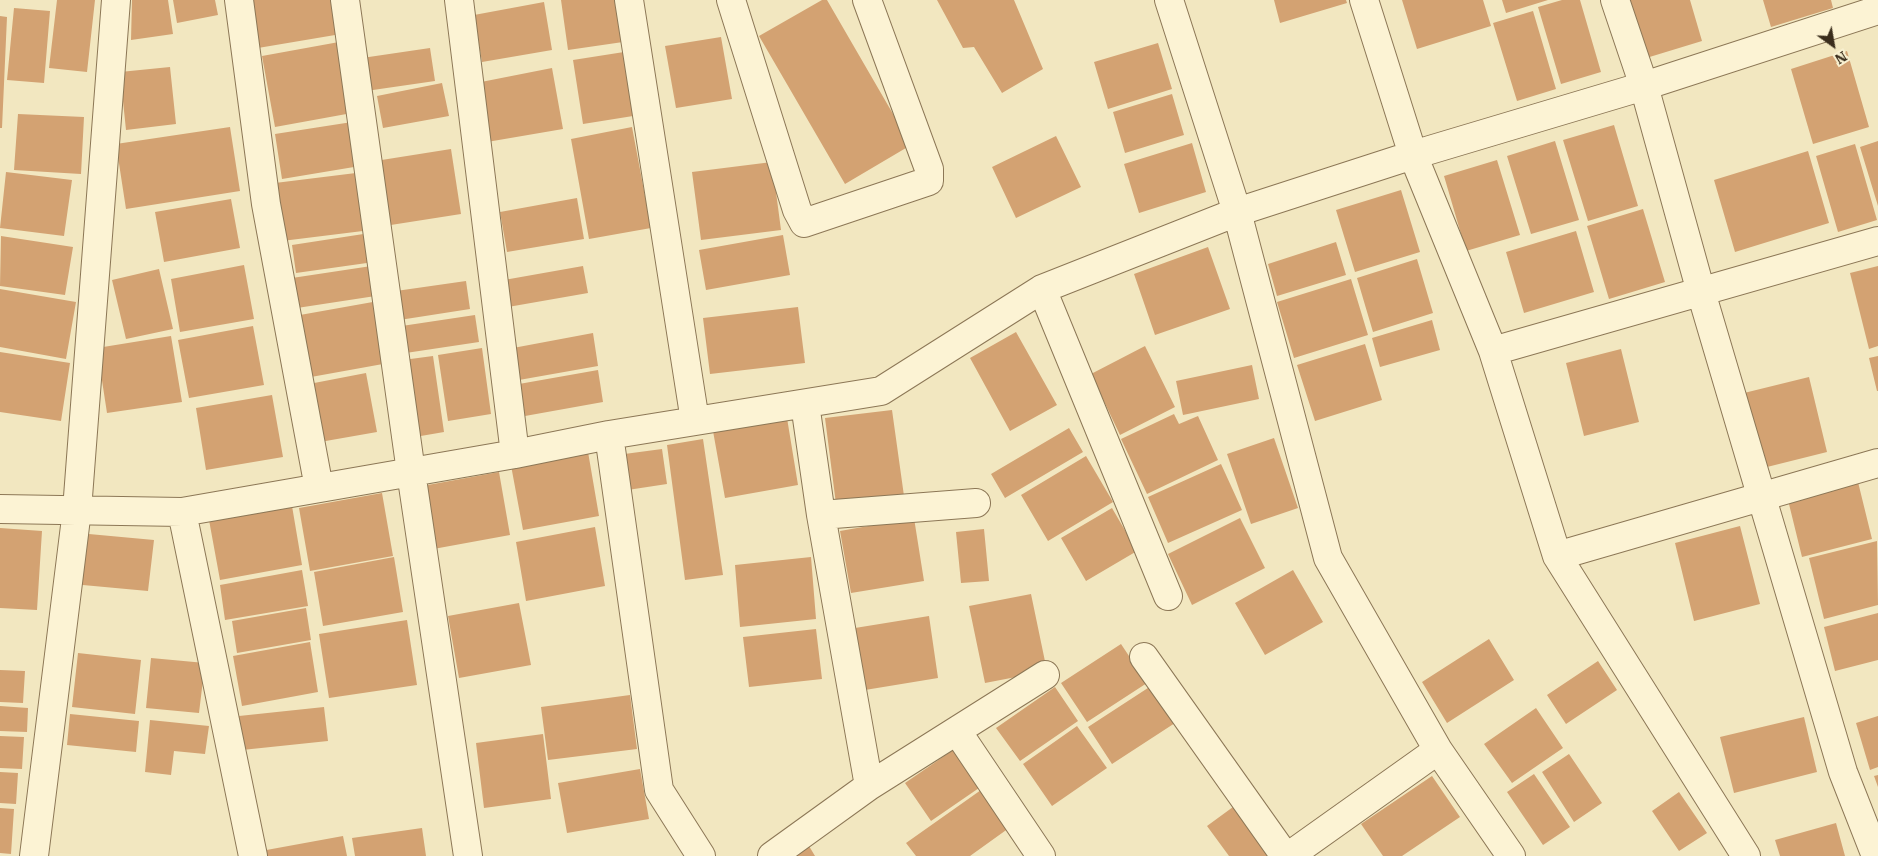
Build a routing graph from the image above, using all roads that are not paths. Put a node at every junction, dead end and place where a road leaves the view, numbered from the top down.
1 (116, 0) edge
2 (240, 0) edge
3 (345, 0) edge
4 (460, 0) edge
5 (629, 0) edge
6 (731, 0) edge
7 (867, 0) edge
8 (1169, 0) edge
9 (1364, 0) edge
10 (1615, 0) edge
11 (1875, 7) edge
12 (1644, 86) junction
13 (1413, 155) junction
14 (1237, 212) junction
15 (1878, 241) edge
16 (1042, 289) junction
17 (1702, 292) junction
18 (1493, 351) junction
19 (805, 404) junction
20 (695, 421) junction
21 (609, 435) junction
22 (515, 454) junction
23 (1878, 463) edge
24 (411, 472) junction
25 (319, 488) junction
26 (1762, 497) junction
27 (976, 503) dead end
28 (0, 509) edge
29 (77, 510) junction
30 (182, 512) junction
31 (821, 515) junction
32 (1557, 556) junction
33 (1168, 596) dead end
34 (1144, 657) dead end
35 (1045, 676) dead end
36 (957, 731) junction
37 (1438, 750) junction
38 (869, 786) junction
39 (34, 856) edge
40 (253, 856) edge
41 (468, 856) edge
42 (701, 856) edge
43 (772, 856) edge
44 (1041, 856) edge
45 (1285, 856) edge
46 (1289, 856) edge
47 (1511, 856) edge
48 (1746, 856) edge
49 (1876, 856) edge

1 - 29 street
2 - 25 street
3 - 24 street
4 - 22 street
5 - 20 street
6 - 7 street
8 - 14 street
9 - 13 street
10 - 12 street
11 - 12 street
12 - 13 street
12 - 17 street
13 - 14 street
13 - 18 street
14 - 16 street
14 - 37 street
15 - 17 street
16 - 19 street
16 - 33 street
17 - 18 street
17 - 26 street
18 - 32 street
19 - 20 street
19 - 31 street
20 - 21 street
21 - 22 street
21 - 42 street
22 - 24 street
23 - 26 street
24 - 25 street
24 - 41 street
25 - 30 street
26 - 32 street
26 - 49 street
27 - 31 street
28 - 29 street
29 - 30 street
29 - 39 street
30 - 40 street
31 - 38 street
32 - 48 street
34 - 45 street
35 - 36 street
36 - 38 street
36 - 44 street
37 - 46 street
37 - 47 street
38 - 43 street

